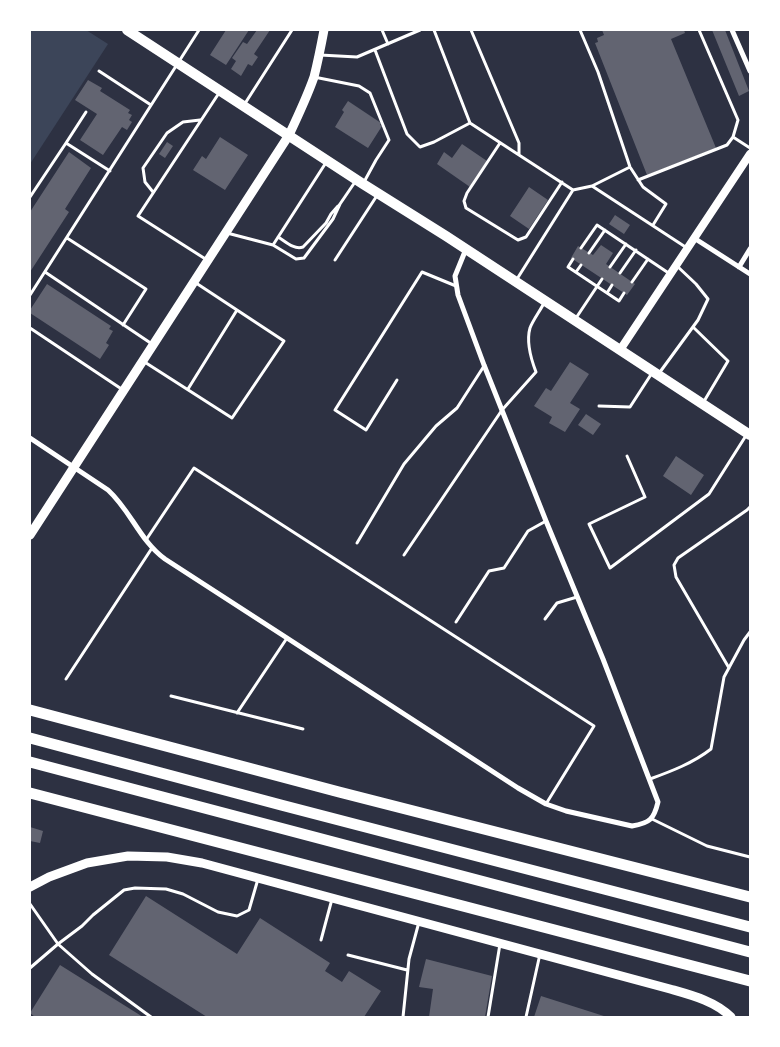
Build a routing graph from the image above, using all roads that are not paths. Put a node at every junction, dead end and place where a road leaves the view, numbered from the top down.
1 (127, 30) edge
2 (199, 30) edge
3 (292, 30) edge
4 (324, 30) edge
5 (382, 30) edge
6 (420, 30) edge
7 (434, 30) edge
8 (471, 30) edge
9 (580, 30) edge
10 (699, 30) edge
11 (732, 30) edge
12 (388, 44) junction
13 (375, 50) junction
14 (319, 55) junction
15 (177, 63) junction
16 (100, 71) dead end
17 (750, 71) edge
18 (314, 77) junction
19 (220, 91) junction
20 (151, 105) junction
21 (244, 106) junction
22 (86, 112) dead end
23 (201, 120) junction
24 (470, 123) junction
25 (289, 135) junction
26 (733, 137) junction
27 (66, 143) junction
28 (500, 143) junction
29 (750, 148) edge
30 (750, 154) edge
31 (519, 155) junction
32 (327, 161) junction
33 (630, 167) junction
34 (110, 171) junction
35 (638, 180) junction
36 (360, 182) junction
37 (562, 182) junction
38 (592, 186) junction
39 (573, 190) junction
40 (154, 192) junction
41 (378, 194) junction
42 (30, 197) edge
43 (340, 204) junction
44 (653, 225) junction
45 (605, 230) junction
46 (225, 233) junction
47 (278, 237) junction
48 (67, 238) junction
49 (694, 238) junction
50 (626, 244) junction
51 (273, 245) junction
52 (466, 248) junction
53 (581, 248) dead end
54 (688, 248) junction
55 (750, 248) edge
56 (636, 250) junction
57 (589, 253) dead end
58 (574, 259) dead end
59 (648, 259) junction
60 (335, 260) dead end
61 (207, 261) junction
62 (581, 265) dead end
63 (676, 266) junction
64 (610, 267) dead end
65 (739, 267) junction
66 (45, 272) junction
67 (576, 272) junction
68 (620, 273) dead end
69 (671, 274) junction
70 (750, 274) edge
71 (602, 279) dead end
72 (194, 281) junction
73 (516, 281) junction
74 (632, 282) dead end
75 (612, 285) dead end
76 (456, 286) junction
77 (597, 286) junction
78 (606, 293) junction
79 (624, 293) dead end
80 (30, 295) edge
81 (546, 301) junction
82 (237, 310) junction
83 (574, 320) junction
84 (123, 325) junction
85 (693, 327) junction
86 (30, 328) edge
87 (152, 345) junction
88 (620, 350) junction
89 (142, 360) junction
90 (484, 365) junction
91 (656, 373) junction
92 (397, 380) dead end
93 (188, 389) junction
94 (123, 390) junction
95 (703, 404) junction
96 (598, 406) dead end
97 (502, 410) junction
98 (749, 434) edge
99 (30, 438) edge
100 (627, 456) dead end
101 (74, 467) junction
102 (749, 509) edge
103 (546, 521) junction
104 (30, 535) edge
105 (146, 540) junction
106 (357, 542) dead end
107 (152, 548) junction
108 (404, 555) dead end
109 (577, 597) junction
110 (545, 619) dead end
111 (456, 622) dead end
112 (750, 632) edge
113 (287, 638) junction
114 (729, 668) junction
115 (66, 679) dead end
116 (171, 696) dead end
117 (30, 710) edge
118 (237, 713) junction
119 (303, 729) dead end
120 (30, 738) edge
121 (30, 762) edge
122 (650, 779) junction
123 (30, 793) edge
124 (546, 804) junction
125 (652, 819) junction
126 (750, 858) edge
127 (258, 878) junction
128 (30, 888) edge
129 (750, 897) edge
130 (332, 898) junction
131 (30, 904) edge
132 (419, 921) junction
133 (750, 927) edge
134 (321, 940) dead end
135 (500, 943) junction
136 (58, 944) junction
137 (750, 952) edge
138 (540, 954) junction
139 (348, 955) dead end
140 (30, 968) edge
141 (407, 970) junction
142 (750, 981) edge
143 (151, 1017) edge
144 (403, 1017) edge
145 (488, 1017) edge
146 (526, 1017) edge
147 (731, 1017) edge

1 - 15 main road
2 - 15 lane
3 - 21 lane
4 - 14 main road
5 - 12 lane
6 - 12 lane
7 - 24 lane
8 - 31 lane
9 - 33 lane
10 - 26 lane
11 - 17 street
12 - 13 lane
13 - 14 lane
13 - 24 lane
14 - 18 main road
15 - 19 main road
15 - 20 lane
16 - 20 lane
18 - 25 main road
18 - 36 lane
19 - 21 main road
19 - 23 lane
20 - 34 lane
21 - 25 main road
22 - 27 lane
23 - 40 lane
23 - 40 lane
24 - 28 lane
25 - 32 main road
25 - 46 main road
26 - 29 lane
26 - 35 lane
27 - 34 lane
27 - 42 lane
28 - 31 lane
28 - 37 lane
30 - 49 street
31 - 37 lane
32 - 36 main road
32 - 47 lane
33 - 35 lane
33 - 38 lane
34 - 48 lane
35 - 44 lane
36 - 41 main road
36 - 43 lane
37 - 39 lane
38 - 39 lane
38 - 44 lane
39 - 73 lane
40 - 61 lane
41 - 52 main road
41 - 60 lane
43 - 47 lane
43 - 51 lane
44 - 54 lane
45 - 50 lane
45 - 53 lane
45 - 57 lane
46 - 51 lane
46 - 61 main road
47 - 51 lane
48 - 66 lane
48 - 84 lane
49 - 54 street
49 - 65 street
50 - 56 lane
50 - 64 lane
52 - 73 main road
52 - 76 street
54 - 63 street
55 - 65 street
56 - 59 lane
56 - 68 lane
58 - 67 lane
59 - 69 lane
59 - 74 lane
61 - 72 main road
62 - 67 lane
63 - 69 street
63 - 85 lane
65 - 70 street
66 - 80 lane
66 - 84 lane
67 - 77 lane
69 - 88 street
71 - 77 lane
72 - 82 lane
72 - 87 main road
73 - 81 main road
75 - 78 lane
76 - 90 street
76 - 92 lane
77 - 78 lane
77 - 83 lane
78 - 79 lane
81 - 83 main road
81 - 97 lane
82 - 93 lane
82 - 93 lane
83 - 88 main road
84 - 87 lane
85 - 91 lane
85 - 95 lane
86 - 94 lane
87 - 89 main road
88 - 91 main road
89 - 93 lane
89 - 94 main road
90 - 97 street
90 - 106 lane
91 - 95 main road
91 - 96 lane
94 - 101 main road
95 - 98 main road
97 - 103 street
97 - 108 lane
98 - 100 lane
99 - 101 street
101 - 104 main road
101 - 105 street
102 - 114 lane
103 - 109 street
103 - 111 lane
105 - 107 street
105 - 124 lane
107 - 113 street
107 - 115 lane
109 - 110 lane
109 - 122 street
112 - 114 lane
113 - 118 lane
113 - 124 street
114 - 122 lane
116 - 118 lane
117 - 129 highway
118 - 119 lane
120 - 133 highway
121 - 137 highway
122 - 125 street
123 - 142 highway
124 - 125 street
125 - 126 lane
127 - 128 main road
127 - 130 main road
127 - 136 lane
130 - 132 main road
130 - 134 lane
131 - 136 lane
132 - 135 main road
132 - 141 lane
135 - 138 main road
135 - 145 lane
136 - 140 lane
136 - 143 lane
138 - 146 lane
138 - 147 main road
139 - 141 lane
141 - 144 lane

